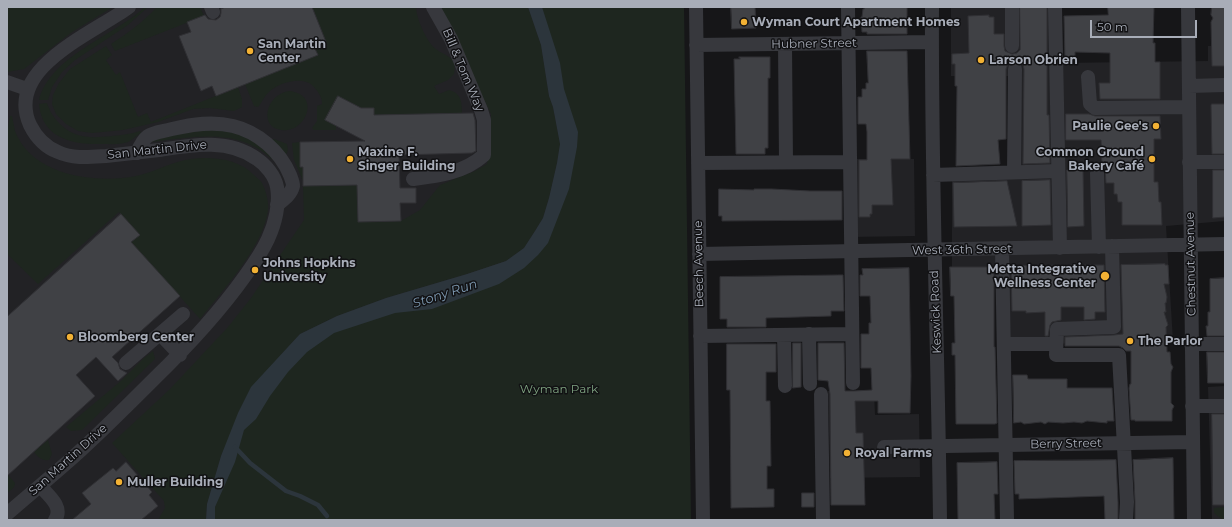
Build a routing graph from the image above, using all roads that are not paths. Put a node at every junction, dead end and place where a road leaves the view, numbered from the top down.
1 (129, 7) edge
2 (433, 7) edge
3 (696, 7) edge
4 (848, 7) edge
5 (932, 7) edge
6 (1012, 7) edge
7 (1055, 7) edge
8 (1188, 7) edge
9 (932, 42) junction
10 (849, 43) junction
11 (786, 44) junction
12 (696, 45) junction
13 (1012, 46) dead end
14 (1014, 69) dead end
15 (1088, 77) dead end
16 (7, 82) edge
17 (1225, 85) edge
18 (1188, 86) junction
19 (27, 89) junction
20 (1189, 107) junction
21 (137, 152) junction
22 (786, 162) junction
23 (850, 162) junction
24 (1189, 162) junction
25 (1225, 162) edge
26 (698, 163) junction
27 (1058, 171) junction
28 (1014, 172) junction
29 (1097, 173) dead end
30 (933, 175) junction
31 (413, 178) dead end
32 (277, 205) junction
33 (1225, 244) edge
34 (1190, 245) junction
35 (1105, 247) junction
36 (1060, 248) junction
37 (1002, 249) junction
38 (934, 250) junction
39 (851, 252) junction
40 (699, 254) junction
41 (183, 314) dead end
42 (160, 334) junction
43 (809, 334) junction
44 (852, 334) junction
45 (784, 335) junction
46 (700, 336) junction
47 (1004, 344) junction
48 (1056, 344) junction
49 (1192, 344) junction
50 (1225, 344) edge
51 (180, 355) junction
52 (126, 363) dead end
53 (853, 383) dead end
54 (810, 384) dead end
55 (785, 386) dead end
56 (821, 394) dead end
57 (1192, 406) junction
58 (1225, 406) edge
59 (1193, 442) junction
60 (1123, 444) junction
61 (1006, 445) junction
62 (940, 446) junction
63 (884, 447) dead end
64 (40, 486) junction
65 (7, 514) edge
66 (55, 520) edge
67 (703, 520) edge
68 (823, 520) edge
69 (940, 520) edge
70 (1007, 520) edge
71 (1126, 520) edge
72 (1194, 520) edge

1 - 19 street
2 - 31 street, Bill & Tom Way
3 - 12 street, Beech Avenue
4 - 10 street
5 - 9 street, Keswick Road
6 - 13 street
7 - 27 street
8 - 18 street, Chestnut Avenue
9 - 10 street, Hubner Street
9 - 30 street, Keswick Road
10 - 11 street, Hubner Street
10 - 23 street
11 - 12 street, Hubner Street
11 - 22 street
12 - 26 street, Beech Avenue
14 - 28 street
15 - 20 street
16 - 19 street
17 - 18 street
18 - 20 street, Chestnut Avenue
19 - 21 street, San Martin Drive
20 - 24 street, Chestnut Avenue
21 - 32 street, San Martin Drive
21 - 32 street
22 - 23 street
22 - 26 street
23 - 39 street
24 - 25 street
24 - 34 street, Chestnut Avenue
26 - 40 street, Beech Avenue
27 - 28 street
27 - 36 street
28 - 30 street
29 - 35 street
30 - 38 street, Keswick Road
32 - 51 street, San Martin Drive
33 - 34 street, West 36th Street
34 - 35 street, West 36th Street
34 - 49 street, Chestnut Avenue
35 - 36 street, West 36th Street
35 - 48 street
36 - 37 street, West 36th Street
37 - 38 street, West 36th Street
37 - 47 street
38 - 39 street, West 36th Street
38 - 62 street, Keswick Road
39 - 40 street, West 36th Street
39 - 44 street
40 - 46 street, Beech Avenue
41 - 42 street
42 - 51 street
42 - 52 street
43 - 44 street
43 - 45 street
43 - 54 street
44 - 53 street
45 - 46 street
45 - 55 street
46 - 67 street, Beech Avenue
47 - 48 street
47 - 61 street
48 - 60 street
49 - 50 street
49 - 57 street, Chestnut Avenue
51 - 64 street, San Martin Drive
56 - 68 street
57 - 58 street
57 - 59 street, Chestnut Avenue
59 - 60 street, Berry Street
59 - 72 street, Chestnut Avenue
60 - 61 street, Berry Street
60 - 71 street
61 - 62 street, Berry Street
61 - 70 street
62 - 63 street, Berry Street
62 - 69 street, Keswick Road
64 - 65 street, San Martin Drive
64 - 66 street

